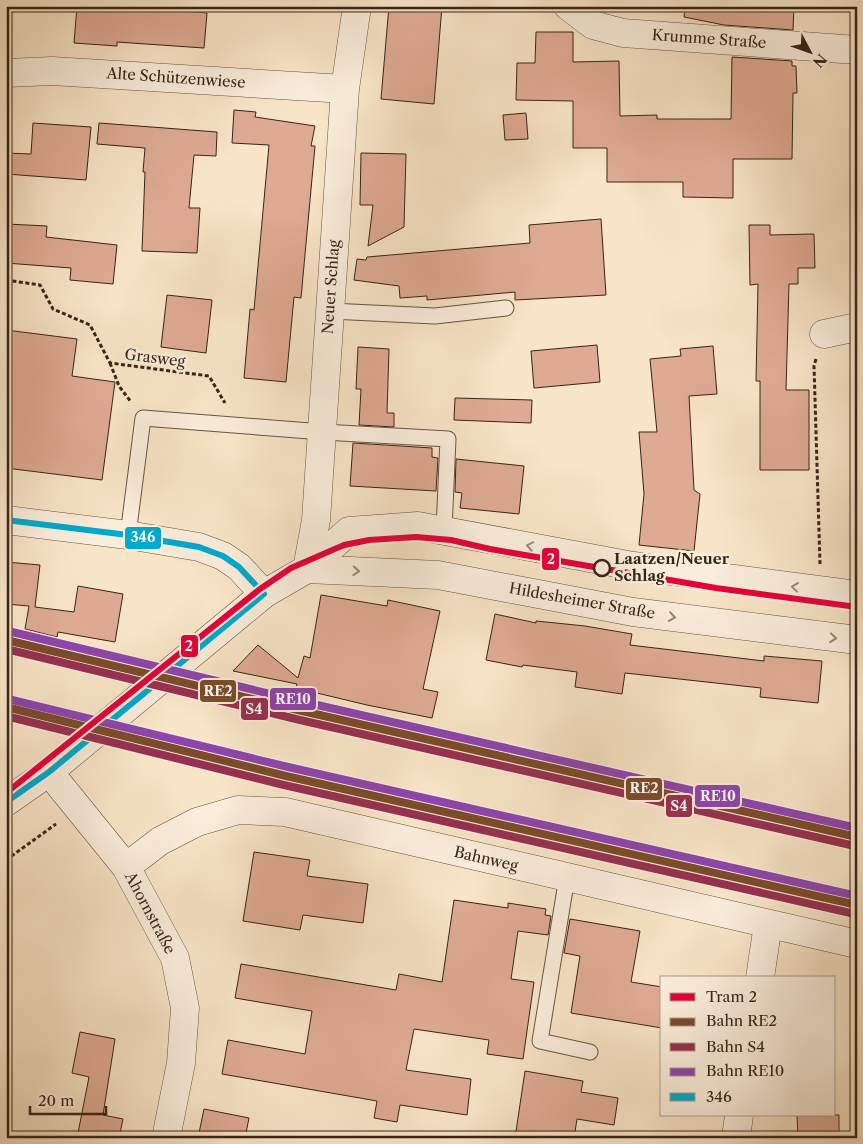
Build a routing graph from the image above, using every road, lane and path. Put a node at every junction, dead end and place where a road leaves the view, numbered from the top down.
1 (357, 6) edge
2 (568, 6) edge
3 (857, 50) edge
4 (6, 73) edge
5 (345, 89) junction
6 (6, 280) edge
7 (506, 308) dead end
8 (330, 311) junction
9 (857, 327) edge
10 (824, 334) joint
11 (110, 363) junction
12 (228, 407) dead end
13 (143, 418) junction
14 (323, 432) junction
15 (6, 520) edge
16 (444, 530) junction
17 (128, 535) junction
18 (307, 568) junction
19 (821, 590) junction
20 (264, 594) junction
21 (857, 595) edge
22 (857, 640) edge
23 (49, 772) junction
24 (6, 802) edge
25 (78, 807) junction
26 (6, 860) edge
27 (126, 867) junction
28 (567, 878) junction
29 (768, 924) junction
30 (857, 944) edge
31 (760, 976) edge
32 (590, 1052) dead end
33 (739, 1116) edge
34 (166, 1138) edge
35 (736, 1138) edge

1 - 5 street, Neuer Schlag
2 - 3 street, Krumme Straße
4 - 5 street, Alte Schützenwiese
5 - 8 street, Neuer Schlag
6 - 11 path, Grasweg
7 - 8 lane
8 - 14 street, Neuer Schlag
9 - 10 street
10 - 19 path
11 - 12 path, Grasweg
11 - 13 path
13 - 14 lane
13 - 17 lane
14 - 16 lane
14 - 18 street, Neuer Schlag
15 - 17 street
16 - 18 street
19 -> 16 street
17 - 20 street
18 - 20 street
18 -> 22 street, Hildesheimer Straße
19 - 21 street
20 - 23 street
23 - 24 street
23 - 25 street, Ahornstraße
25 - 26 path
25 - 27 street, Ahornstraße
27 - 28 street, Bahnweg
27 - 34 street, Ahornstraße
28 - 29 street, Bahnweg
28 - 32 lane
29 - 30 street, Bahnweg
29 - 31 street
33 - 35 street

